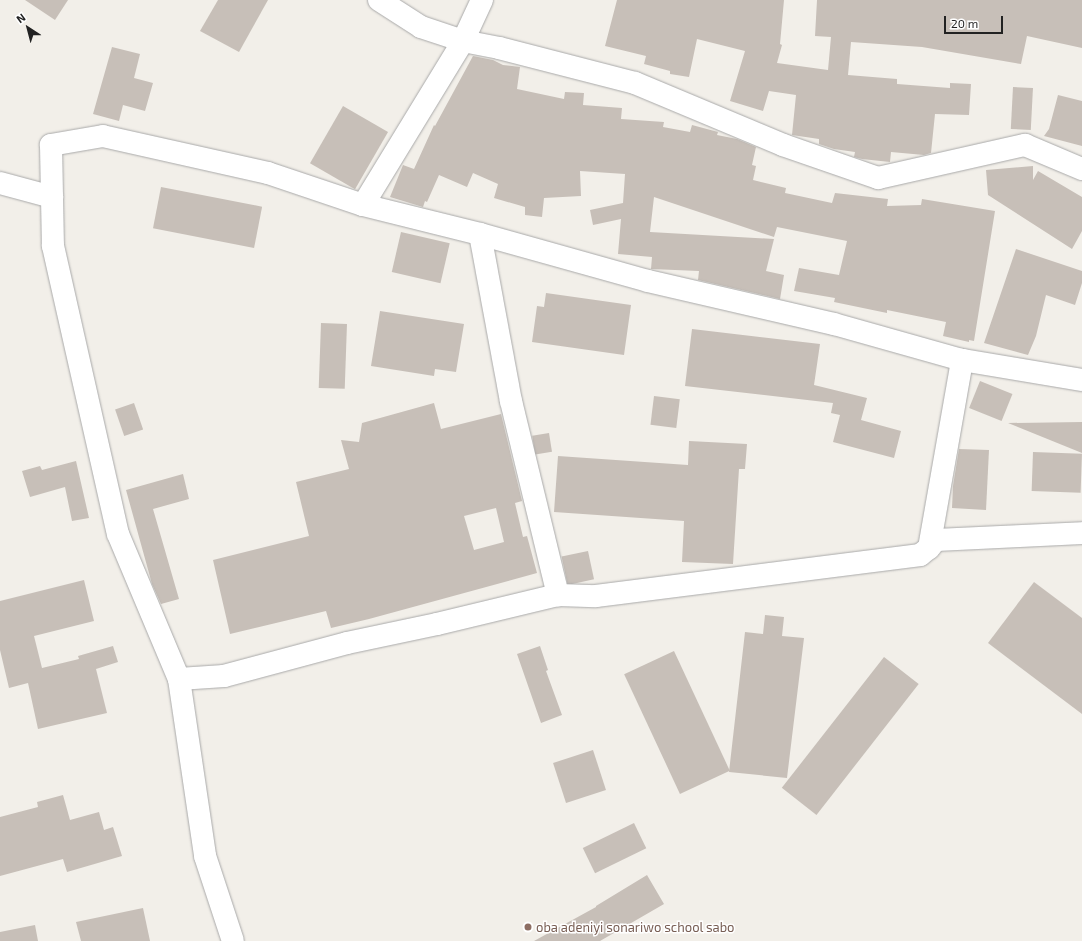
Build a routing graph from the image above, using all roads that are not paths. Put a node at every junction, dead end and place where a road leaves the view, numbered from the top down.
1 (379, 0) edge
2 (482, 0) edge
3 (464, 41) junction
4 (1082, 169) edge
5 (0, 183) edge
6 (52, 197) junction
7 (363, 205) junction
8 (480, 234) junction
9 (962, 360) junction
10 (1082, 380) edge
11 (1082, 533) edge
12 (929, 548) junction
13 (558, 595) junction
14 (178, 679) junction
15 (233, 941) edge

1 - 3 street
2 - 3 street
3 - 4 street
3 - 7 street
5 - 6 street
6 - 7 street
6 - 14 street
7 - 8 street
8 - 9 street
8 - 13 street
9 - 10 street
9 - 12 street
11 - 12 street
12 - 13 street
13 - 14 street
14 - 15 street

